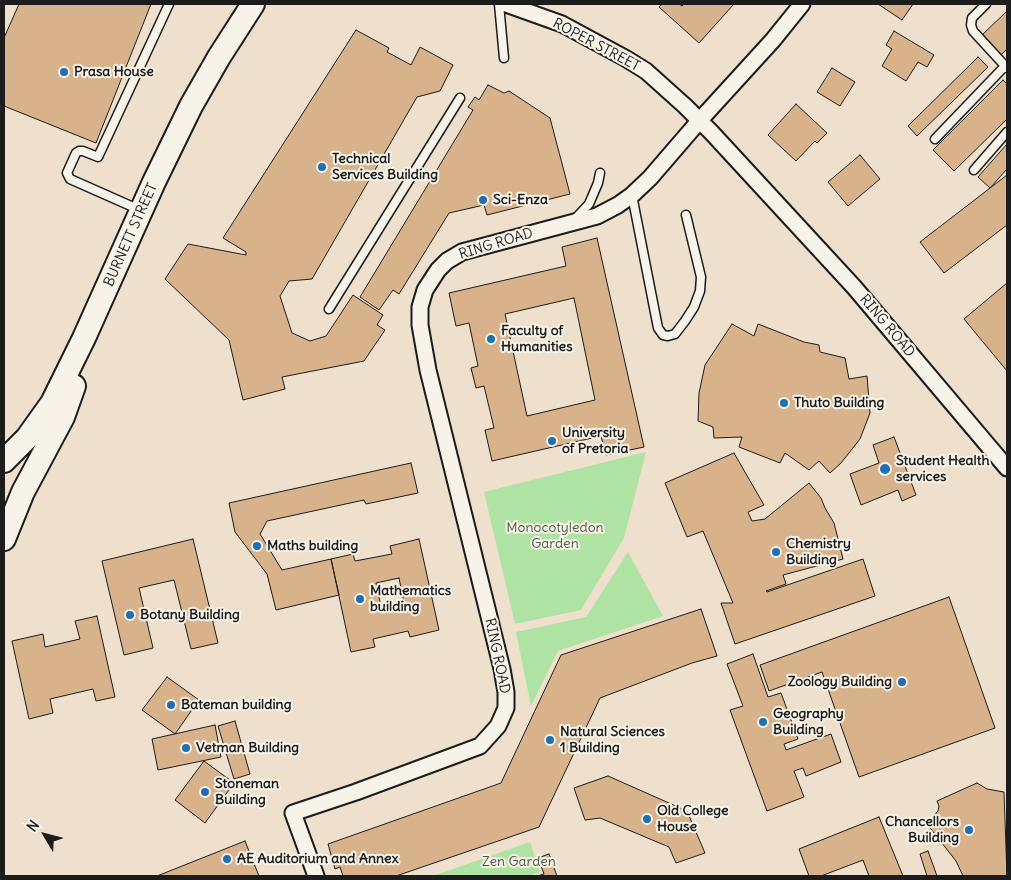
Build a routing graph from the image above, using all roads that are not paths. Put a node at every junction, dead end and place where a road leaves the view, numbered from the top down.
1 (169, 4) edge
2 (253, 4) edge
3 (499, 4) edge
4 (506, 4) edge
5 (802, 4) edge
6 (986, 4) edge
7 (504, 58) dead end
8 (1006, 67) edge
9 (460, 98) dead end
10 (700, 120) junction
11 (1007, 132) edge
12 (935, 139) dead end
13 (974, 170) dead end
14 (600, 173) dead end
15 (632, 195) junction
16 (141, 211) junction
17 (686, 215) dead end
18 (570, 223) junction
19 (113, 274) junction
20 (329, 309) dead end
21 (4, 461) edge
22 (1007, 468) edge
23 (4, 539) edge
24 (316, 876) edge

1 - 16 lane
2 - 16 street, BURNETT STREET
3 - 7 lane
4 - 10 street, ROPER STREET
5 - 10 street
6 - 8 lane
8 - 12 lane
9 - 20 lane
10 - 15 street, RING ROAD
10 - 22 street, RING ROAD
11 - 13 lane
14 - 18 lane
15 - 17 lane
15 - 18 street, RING ROAD
16 - 19 street, BURNETT STREET
18 - 24 street, RING ROAD
19 - 21 street, BURNETT STREET
19 - 23 street

